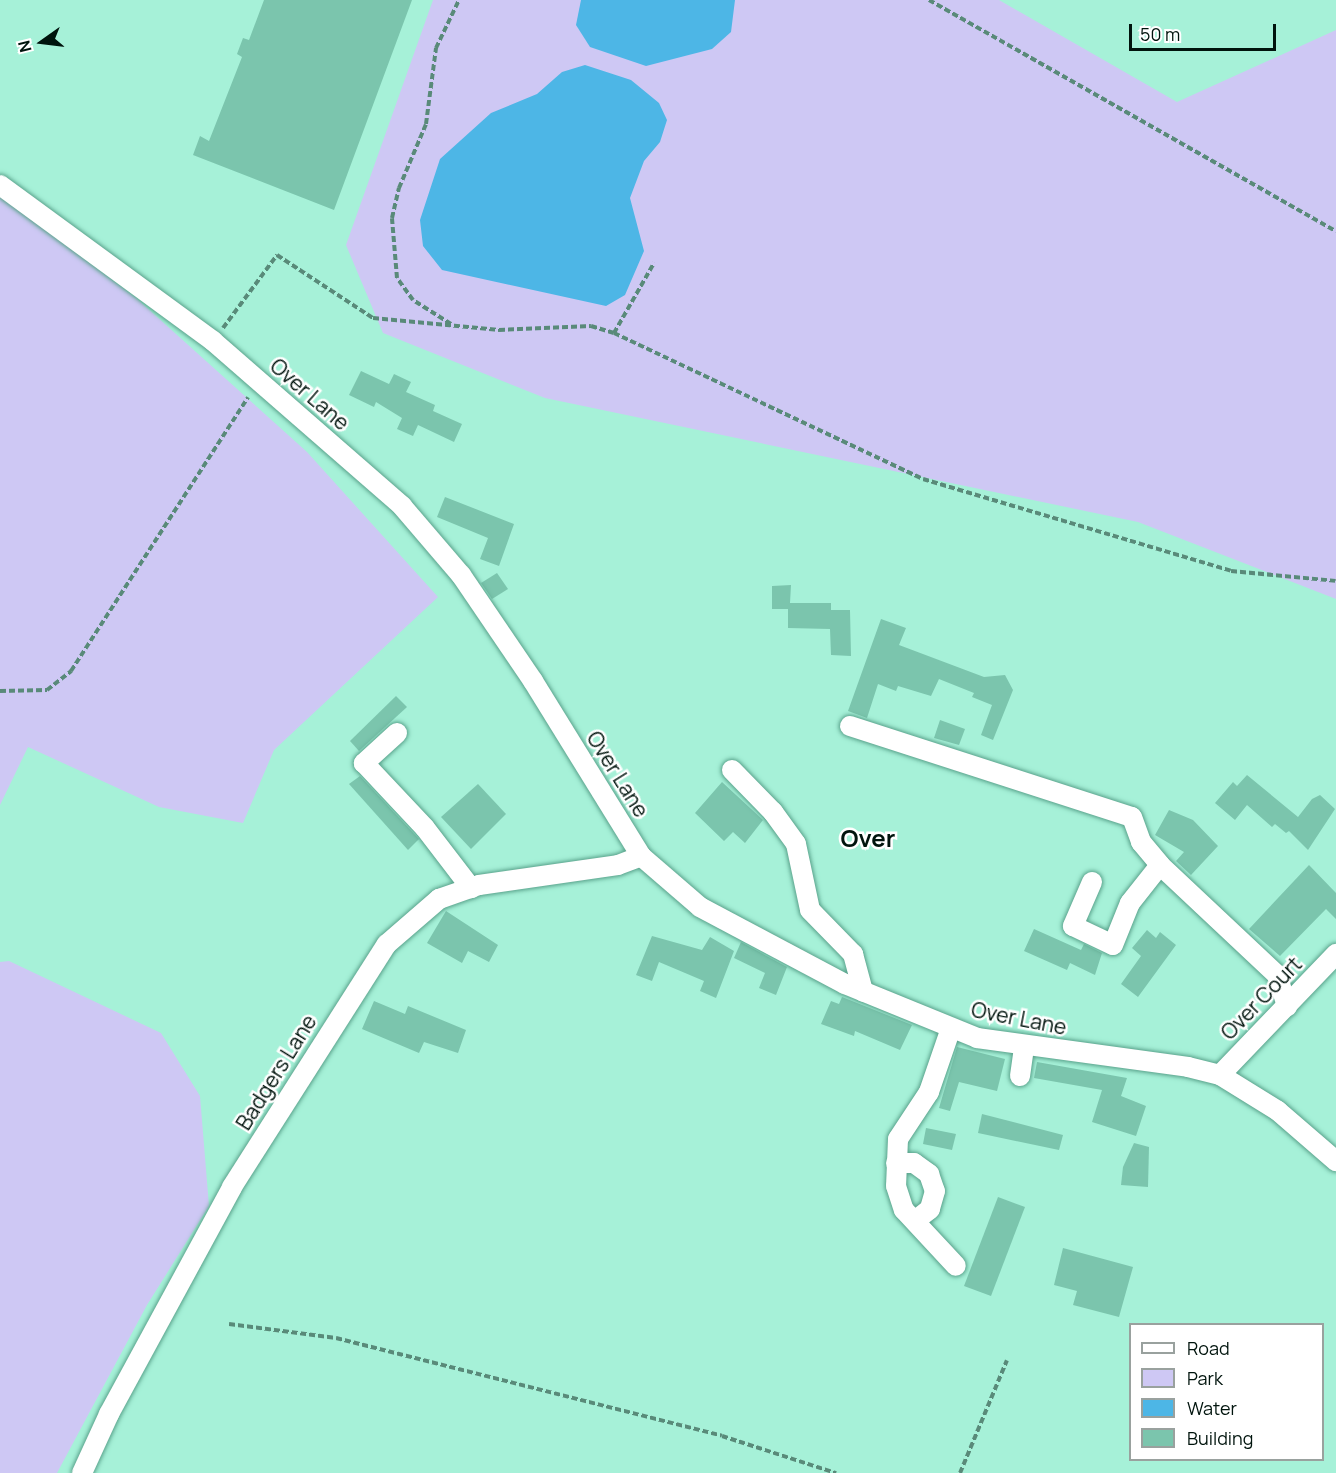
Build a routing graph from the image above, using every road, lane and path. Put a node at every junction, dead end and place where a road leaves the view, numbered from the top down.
1 (459, 0) edge
2 (929, 0) edge
3 (0, 185) edge
4 (1336, 231) edge
5 (654, 264) dead end
6 (455, 325) junction
7 (614, 333) junction
8 (213, 342) junction
9 (259, 381) junction
10 (1336, 581) edge
11 (0, 691) edge
12 (850, 726) dead end
13 (397, 733) dead end
14 (732, 770) dead end
15 (641, 856) junction
16 (1160, 865) junction
17 (1092, 882) dead end
18 (471, 888) junction
19 (1336, 954) edge
20 (863, 992) junction
21 (1287, 1006) junction
22 (951, 1028) junction
23 (1024, 1047) junction
24 (1220, 1075) junction
25 (1020, 1076) dead end
26 (1336, 1161) edge
27 (896, 1163) junction
28 (916, 1220) junction
29 (956, 1266) dead end
30 (230, 1324) dead end
31 (1007, 1360) dead end
32 (82, 1473) edge
33 (836, 1473) edge
34 (960, 1473) edge

1 - 6 path
2 - 4 path
3 - 8 street, Over Lane
5 - 7 path
6 - 7 path
6 - 8 path
7 - 10 path
8 - 9 street, Over Lane
9 - 11 path
9 - 15 street, Over Lane
12 - 16 street
13 - 18 street
14 - 20 street
15 - 18 street, Badgers Lane
15 - 20 street, Over Lane
16 - 17 street
16 - 21 street
18 - 32 street, Badgers Lane
19 - 21 street, Over Court
20 - 22 street, Over Lane
21 - 24 street, Over Court
22 - 23 street, Over Lane
22 - 27 street
23 - 24 street, Over Lane
23 - 25 street
24 - 26 street, Over Lane
27 - 28 street
27 - 28 street
28 - 29 street
30 - 33 path
31 - 34 path

